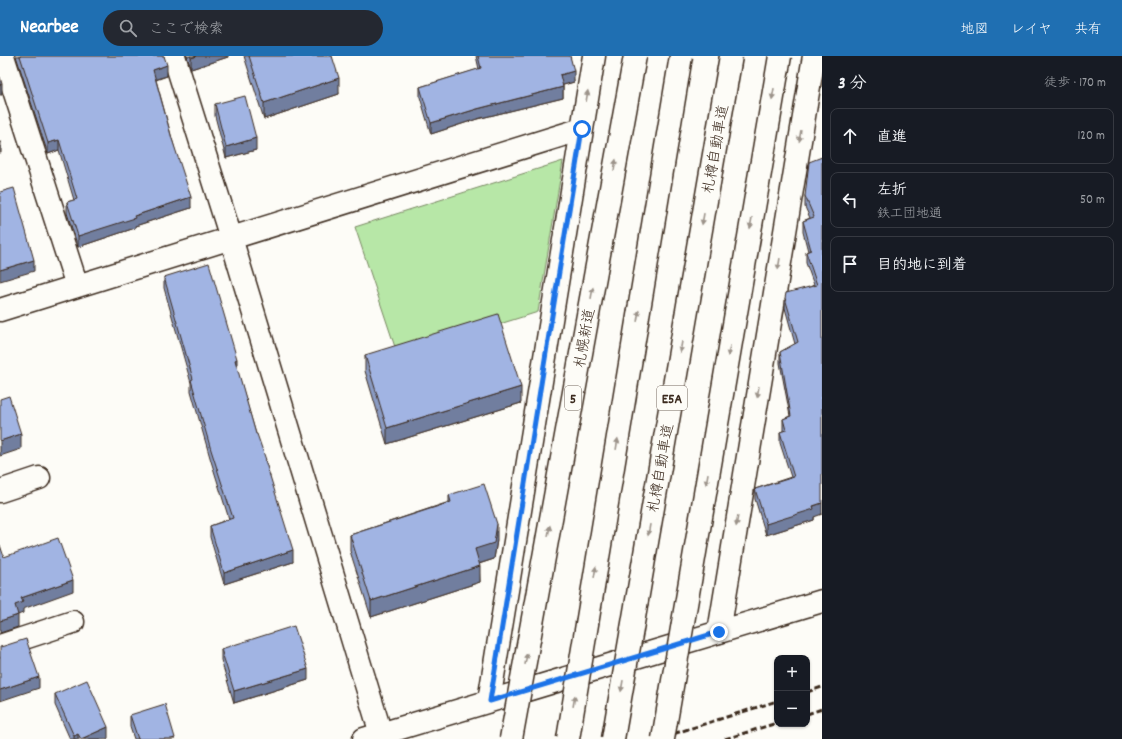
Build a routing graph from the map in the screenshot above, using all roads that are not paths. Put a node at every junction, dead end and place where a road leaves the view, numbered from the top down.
1 (3, 56) edge
2 (174, 56) edge
3 (594, 56) edge
4 (635, 56) edge
5 (681, 56) edge
6 (731, 56) edge
7 (780, 56) edge
8 (814, 56) edge
9 (815, 94) edge
10 (582, 129) junction
11 (231, 238) junction
12 (77, 286) junction
13 (0, 310) edge
14 (39, 478) dead end
15 (0, 491) edge
16 (822, 601) edge
17 (73, 622) dead end
18 (719, 632) junction
19 (0, 646) edge
20 (490, 701) junction
21 (372, 736) edge
22 (511, 739) edge
23 (568, 739) edge
24 (613, 739) edge
25 (663, 739) edge

1 - 12 main road
2 - 11 main road
10 -> 3 main road
22 -> 4 main road, 札幌新道 / 5, bridge
23 -> 5 main road, bridge
6 -> 24 main road, 札樽自動車道 / E5A, bridge
7 -> 25 main road, bridge
8 - 9 main road
9 -> 18 main road
10 - 11 main road
10 - 20 main road
11 - 12 main road
11 - 21 main road
12 - 13 main road
14 - 15 main road
16 - 18 main road
17 - 19 main road
18 - 20 main road
20 - 21 main road

